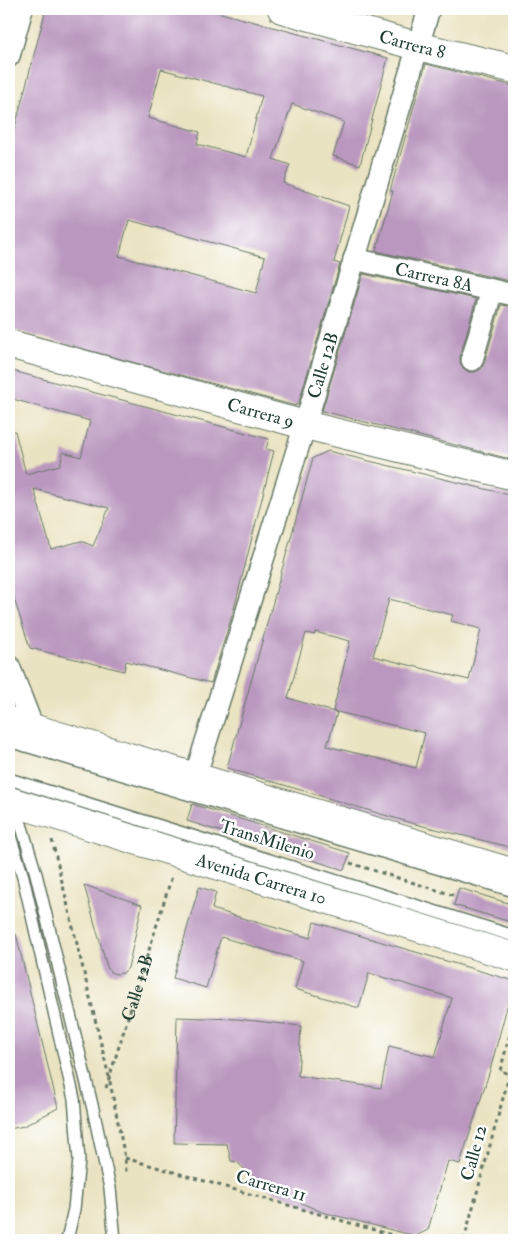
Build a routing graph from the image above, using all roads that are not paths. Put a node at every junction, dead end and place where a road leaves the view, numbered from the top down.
1 (22, 9) edge
2 (282, 9) edge
3 (429, 9) edge
4 (417, 46) junction
5 (9, 56) edge
6 (514, 69) edge
7 (354, 260) junction
8 (492, 290) junction
9 (514, 295) edge
10 (9, 344) edge
11 (472, 360) dead end
12 (305, 425) junction
13 (514, 476) edge
14 (9, 666) edge
15 (21, 724) edge
16 (9, 741) edge
17 (195, 777) junction
18 (10, 792) edge
19 (9, 833) edge
20 (514, 873) edge
21 (514, 891) edge
22 (514, 936) edge
23 (514, 957) edge
24 (67, 1240) edge
25 (115, 1240) edge

1 - 5 street
2 - 4 main road, Carrera 8
3 - 4 street, Calle 12B
4 - 6 main road, Carrera 8
4 - 7 street, Calle 12B
7 - 8 street, Carrera 8A
7 - 12 street, Calle 12B
8 - 9 street, Carrera 8A
8 - 11 street
10 - 12 main road, Carrera 9
12 - 13 main road, Carrera 9
12 - 17 street, Calle 12B
14 - 15 street
15 - 17 main road
16 - 21 lane, TransMilenio
17 - 20 main road
18 - 22 lane, TransMilenio
18 - 23 main road, Avenida Carrera 10
18 - 25 lane
19 - 24 lane

